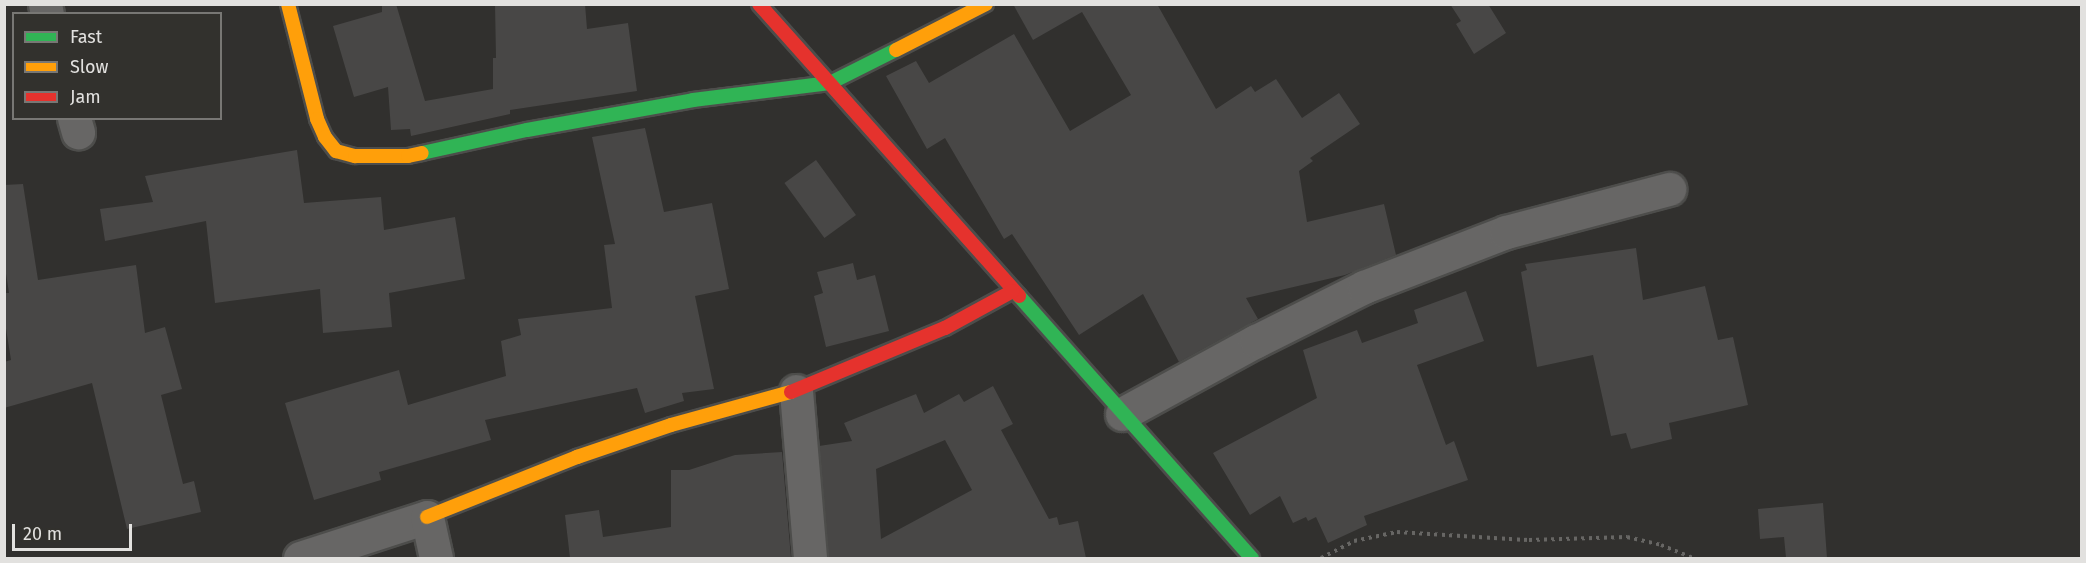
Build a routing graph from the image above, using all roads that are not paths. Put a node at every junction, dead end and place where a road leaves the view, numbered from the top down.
1 (288, 4) edge
2 (759, 4) edge
3 (987, 4) edge
4 (830, 83) junction
5 (1669, 189) dead end
6 (1013, 291) junction
7 (796, 392) junction
8 (1122, 414) junction
9 (427, 517) junction
10 (300, 558) edge
11 (436, 558) edge
12 (810, 558) edge
13 (1252, 558) edge

1 - 4 street
2 - 4 street
3 - 4 street
4 - 6 street
5 - 8 street
6 - 7 street
6 - 8 street
7 - 9 street
7 - 12 street
8 - 13 street
9 - 10 street
9 - 11 street

